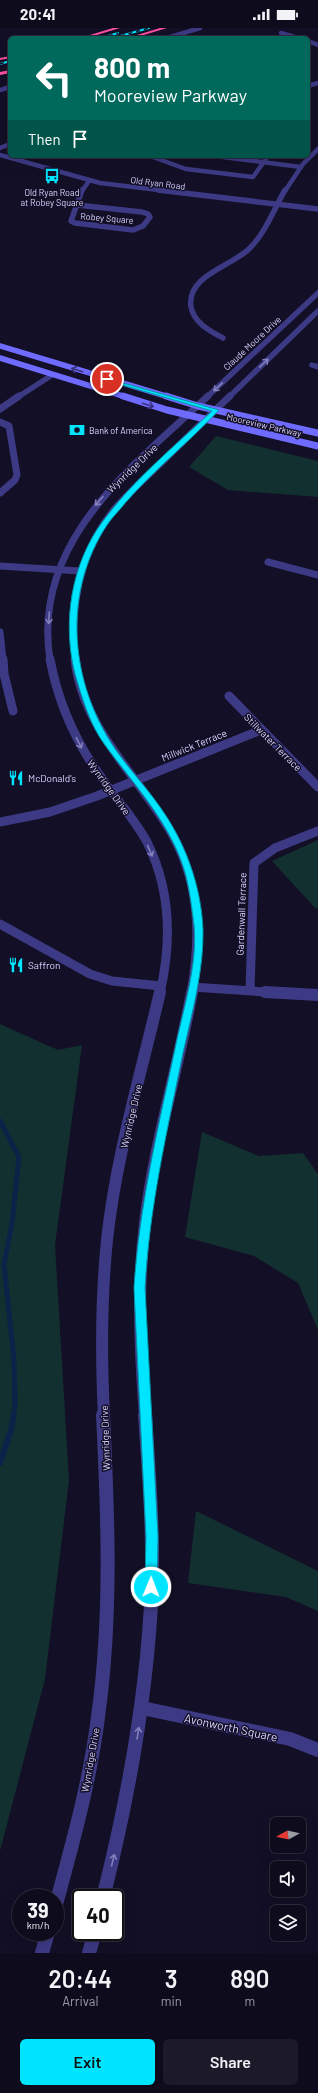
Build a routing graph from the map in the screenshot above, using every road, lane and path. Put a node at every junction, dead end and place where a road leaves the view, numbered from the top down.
1 (118, 28) edge
2 (165, 28) edge
3 (200, 28) edge
4 (281, 33) dead end
5 (89, 36) edge
6 (136, 36) edge
7 (174, 36) edge
8 (291, 36) edge
9 (318, 149) edge
10 (310, 157) edge
11 (10, 158) edge
12 (156, 158) edge
13 (235, 158) edge
14 (310, 158) edge
15 (264, 161) junction
16 (301, 167) junction
17 (89, 181) junction
18 (277, 204) junction
19 (77, 205) junction
20 (318, 209) edge
21 (318, 293) edge
22 (318, 312) edge
23 (223, 338) dead end
24 (0, 346) edge
25 (0, 358) edge
26 (52, 375) junction
27 (198, 406) junction
28 (0, 410) edge
29 (216, 410) junction
30 (187, 415) junction
31 (206, 420) junction
32 (0, 422) edge
33 (318, 433) edge
34 (318, 446) edge
35 (0, 493) edge
36 (268, 562) dead end
37 (0, 566) edge
38 (59, 570) junction
39 (80, 571) junction
40 (318, 575) edge
41 (0, 632) edge
42 (229, 696) dead end
43 (13, 711) dead end
44 (262, 730) junction
45 (135, 781) junction
46 (318, 787) edge
47 (111, 790) junction
48 (0, 822) edge
49 (318, 831) edge
50 (0, 924) edge
51 (161, 986) junction
52 (192, 988) junction
53 (250, 990) junction
54 (318, 995) edge
55 (142, 1708) junction
56 (318, 1750) edge
57 (60, 1889) edge
58 (106, 1889) edge
59 (45, 1941) edge
60 (92, 1941) edge
61 (42, 1953) edge
62 (89, 1953) edge

1 - 5 highway
2 - 6 highway
3 - 7 street
4 - 8 street
9 - 10 street
11 - 17 street, Old Ryan Road
12 - 15 street
13 - 15 street
14 - 16 street
15 - 16 street
16 - 18 street
17 - 18 street, Old Ryan Road
17 - 19 street, Robey Square
18 - 20 street, Old Ryan Road
18 - 23 street
19 - 19 street, Robey Square
21 -> 27 street, Claude Moore Drive
29 -> 22 street
27 -> 24 main road, Mooreview Parkway
25 - 26 main road, Mooreview Parkway
26 - 28 street
26 -> 30 main road, Mooreview Parkway
27 - 29 main road, Mooreview Parkway
27 - 30 street, Wynridge Drive
29 - 31 street, Wynridge Drive
29 - 33 main road, Mooreview Parkway
30 - 31 main road, Mooreview Parkway
30 -> 38 street, Wynridge Drive
31 - 34 main road, Mooreview Parkway
31 - 39 street, Wynridge Drive
32 - 35 street
36 - 40 street
37 - 38 street
38 - 39 street
38 -> 47 street, Wynridge Drive
39 - 45 street, Wynridge Drive
41 - 43 street
42 - 44 street, Stillwater Terrace
44 - 45 street, Millwick Terrace
44 - 46 street, Stillwater Terrace
45 - 47 street, Millwick Terrace
45 - 52 street, Wynridge Drive
47 - 48 street, Millwick Terrace
47 -> 51 street, Wynridge Drive
49 - 53 street, Gardenwall Terrace
50 - 51 street
51 - 57 street, Wynridge Drive
52 - 53 street
52 - 55 street, Wynridge Drive
53 - 54 street
55 - 56 street, Avonworth Square
58 -> 55 street, Wynridge Drive
59 - 61 street
60 - 62 street

